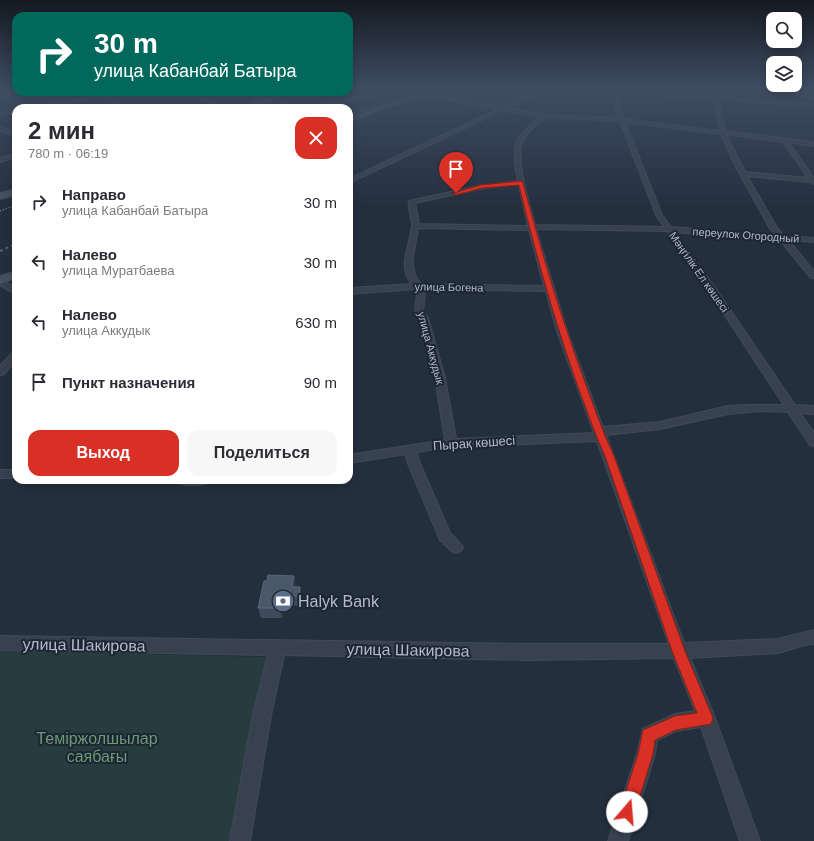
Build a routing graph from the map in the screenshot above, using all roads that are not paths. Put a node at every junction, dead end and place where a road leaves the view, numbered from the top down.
1 (460, 128) edge
2 (531, 128) edge
3 (626, 128) edge
4 (686, 128) edge
5 (721, 128) edge
6 (0, 129) edge
7 (12, 133) edge
8 (722, 133) junction
9 (785, 141) junction
10 (814, 144) edge
11 (12, 156) edge
12 (0, 160) edge
13 (743, 174) junction
14 (353, 179) edge
15 (813, 180) edge
16 (521, 183) junction
17 (12, 193) edge
18 (0, 196) edge
19 (415, 226) junction
20 (533, 228) junction
21 (668, 229) junction
22 (782, 238) junction
23 (814, 240) edge
24 (12, 276) edge
25 (814, 276) edge
26 (0, 281) edge
27 (420, 286) junction
28 (12, 289) edge
29 (549, 289) junction
30 (353, 291) edge
31 (12, 358) edge
32 (1, 369) edge
33 (792, 408) junction
34 (814, 410) edge
35 (600, 434) junction
36 (814, 442) edge
37 (451, 443) junction
38 (411, 449) junction
39 (353, 458) edge
40 (0, 474) edge
41 (12, 474) edge
42 (456, 547) dead end
43 (814, 637) edge
44 (0, 643) edge
45 (278, 648) junction
46 (679, 651) junction
47 (706, 718) junction
48 (240, 841) edge
49 (618, 841) edge
50 (750, 841) edge

1 - 14 street
2 - 16 street
3 - 21 street, Мәңгілік Ел көшесі
4 - 8 street
5 - 8 street
6 - 7 street
8 - 9 street
8 - 13 street
9 - 10 street
9 - 15 street
11 - 12 street
13 - 15 street
13 - 22 street
16 - 19 street
16 - 20 street
17 - 18 street
19 - 20 street, переулок Огородный
19 - 27 street
20 - 21 street, переулок Огородный
20 - 29 street
21 - 22 street, переулок Огородный
21 - 33 street, Мәңгілік Ел көшесі
22 - 23 street, переулок Огородный
22 - 25 street
24 - 26 street
26 - 28 street
27 - 29 street, улица Богена
27 - 30 street, улица Богена
27 - 37 street, улица Аккудык
29 - 35 street
31 - 32 street
33 - 34 street, Пырақ көшесі
33 - 35 street, Пырақ көшесі
33 - 36 street, Мәңгілік Ел көшесі
35 - 37 street, Пырақ көшесі
35 - 46 street
37 - 38 street, Пырақ көшесі
38 - 39 street, Пырақ көшесі
38 - 42 street
40 - 41 street
43 - 46 street, улица Шакирова
44 - 45 street, улица Шакирова
45 - 46 street, улица Шакирова
45 - 48 street
46 - 47 street
47 - 49 street
47 - 50 street

